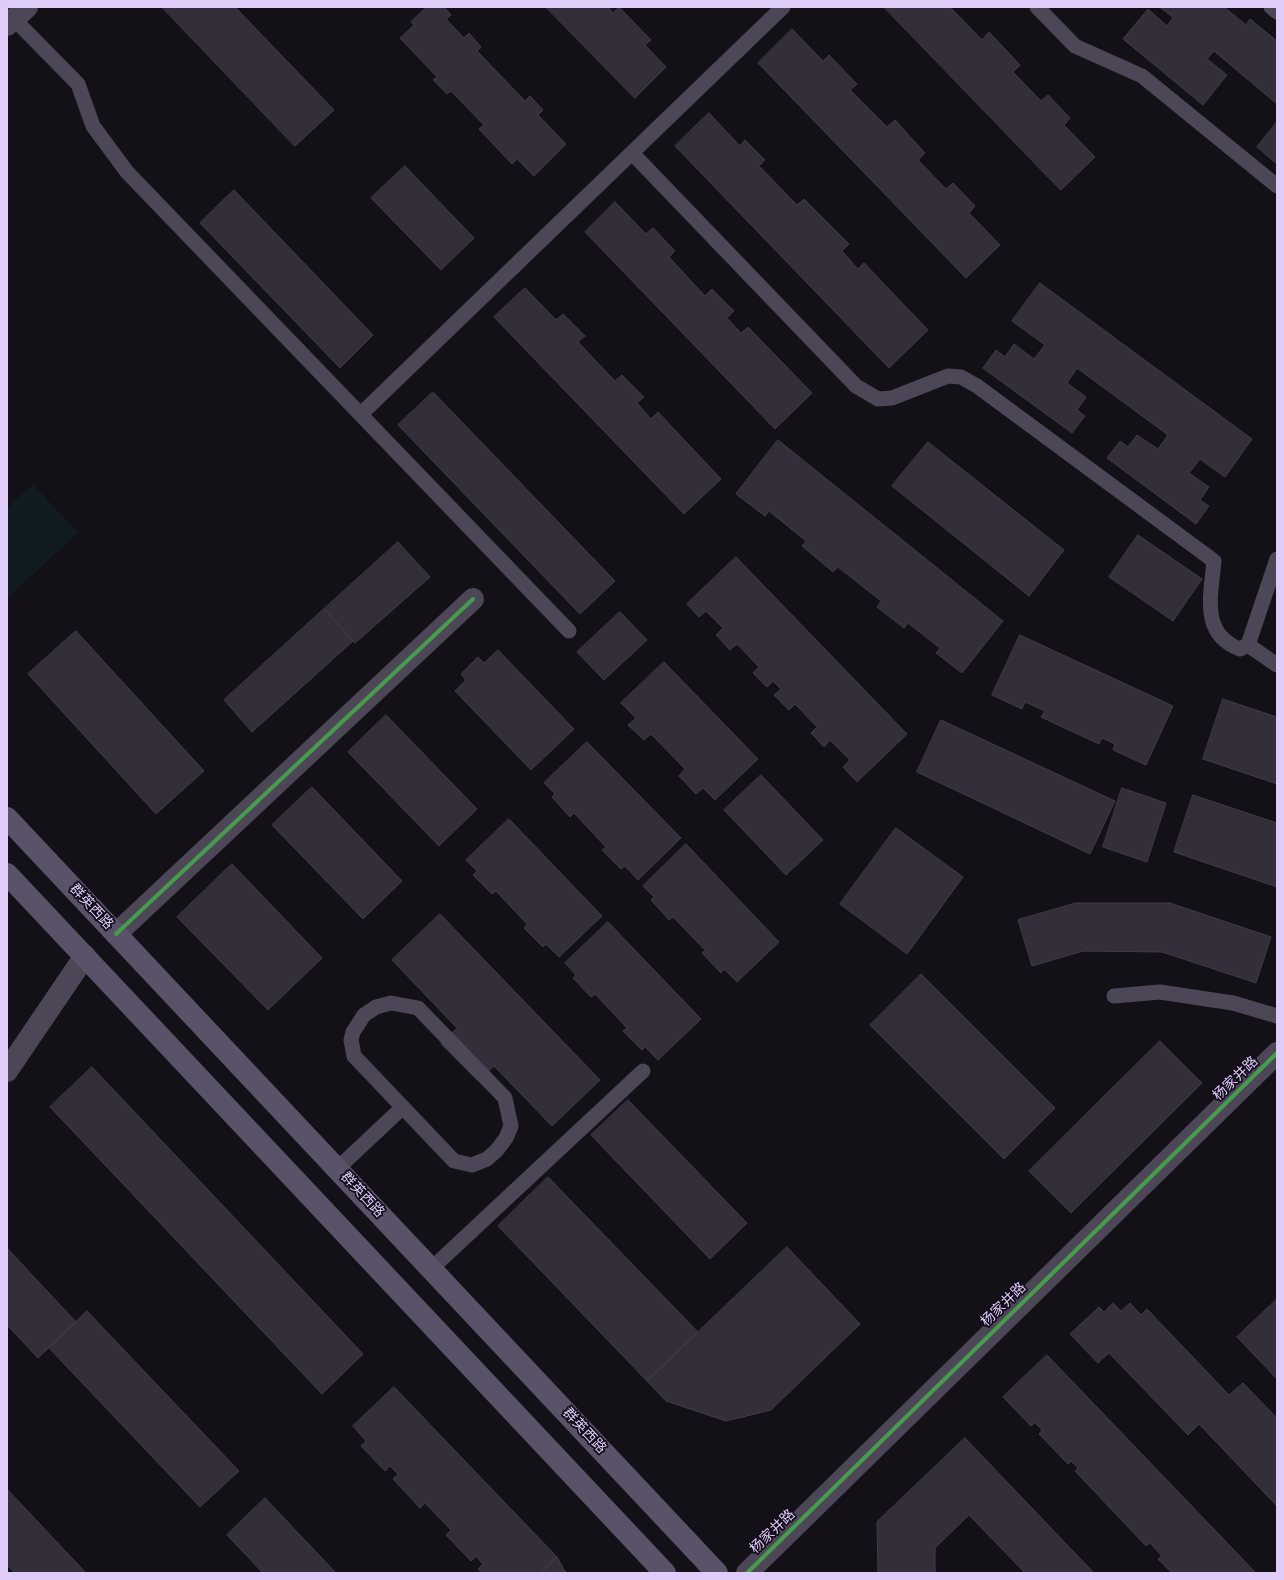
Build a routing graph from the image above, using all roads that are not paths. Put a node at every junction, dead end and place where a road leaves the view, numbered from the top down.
1 (783, 7) edge
2 (1037, 7) edge
3 (1271, 7) edge
4 (1277, 12) edge
5 (16, 17) edge
6 (632, 153) junction
7 (1277, 186) edge
8 (361, 414) junction
9 (1277, 559) edge
10 (473, 599) dead end
11 (569, 631) dead end
12 (1248, 645) junction
13 (1277, 665) edge
14 (7, 818) edge
15 (7, 874) edge
16 (116, 934) junction
17 (85, 956) junction
18 (1114, 996) dead end
19 (1277, 1016) edge
20 (1277, 1053) edge
21 (7, 1071) edge
22 (643, 1071) dead end
23 (403, 1107) junction
24 (337, 1169) junction
25 (431, 1269) junction
26 (658, 1571) edge
27 (717, 1573) edge
28 (747, 1573) edge

1 - 6 lane
2 - 7 lane
3 - 4 lane
5 - 8 lane
6 - 8 lane
6 - 12 lane
8 - 11 lane
9 - 12 lane
10 - 16 street
12 - 13 lane
14 - 16 main road, 群英西路
15 - 17 main road
16 - 24 main road, 群英西路
17 - 21 street
17 - 26 main road
18 - 19 lane
20 - 28 street, 杨家井路
22 - 25 lane
23 - 23 lane
23 - 24 lane
24 - 25 main road, 群英西路
25 - 27 main road, 群英西路

